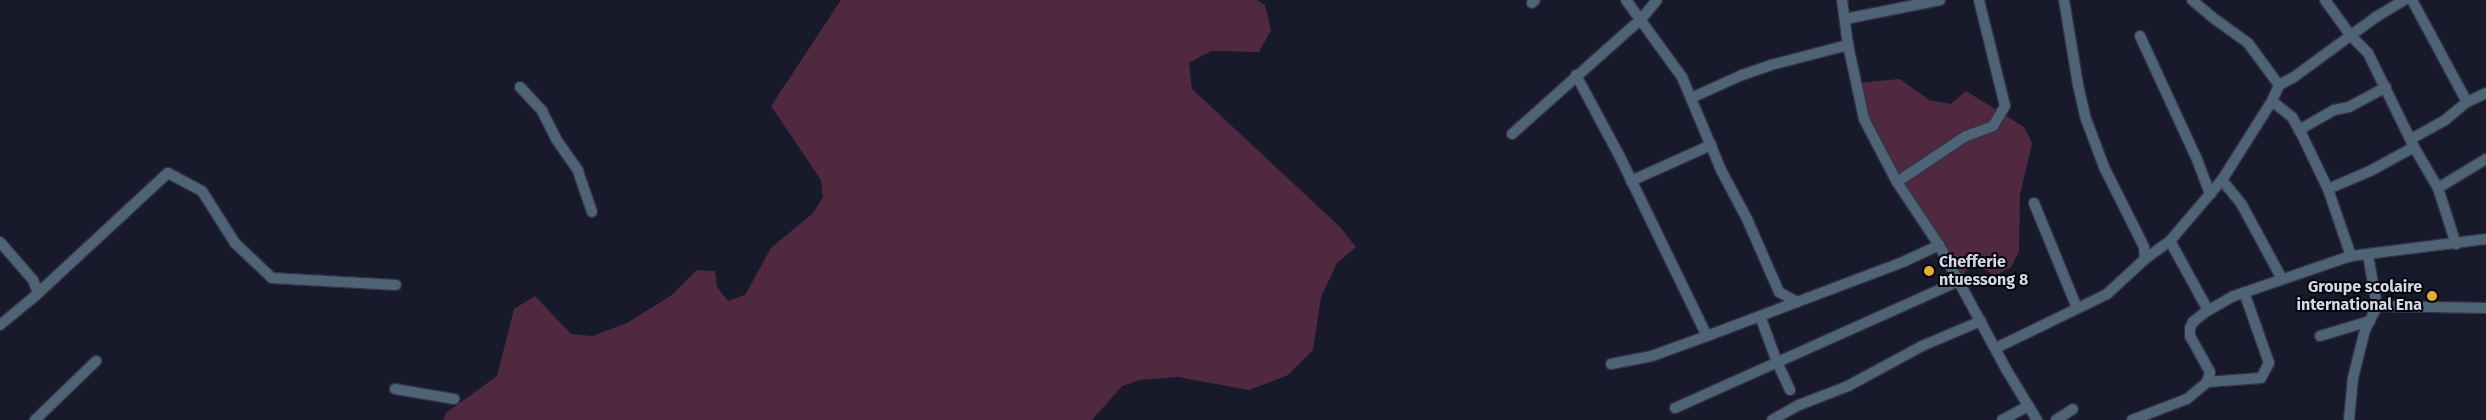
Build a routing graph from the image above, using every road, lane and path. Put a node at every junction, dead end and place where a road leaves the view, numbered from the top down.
1 (1626, 0) edge
2 (1657, 0) edge
3 (1842, 0) edge
4 (1940, 0) edge
5 (1979, 0) edge
6 (2064, 0) edge
7 (2192, 0) edge
8 (2325, 0) edge
9 (2404, 0) edge
10 (2412, 0) edge
11 (1642, 18) junction
12 (1845, 19) junction
13 (2140, 36) dead end
14 (2351, 36) junction
15 (1848, 45) junction
16 (1576, 75) junction
17 (2279, 85) junction
18 (520, 87) dead end
19 (2386, 87) junction
20 (2486, 93) edge
21 (1691, 98) junction
22 (2272, 101) junction
23 (2467, 102) junction
24 (2299, 130) junction
25 (1512, 134) dead end
26 (2412, 143) junction
27 (1710, 144) junction
28 (2486, 158) edge
29 (2222, 180) junction
30 (1631, 182) junction
31 (1897, 182) junction
32 (2438, 188) junction
33 (2328, 189) junction
34 (2210, 194) junction
35 (2034, 203) dead end
36 (592, 212) dead end
37 (2486, 239) edge
38 (2170, 241) junction
39 (0, 242) edge
40 (2456, 244) junction
41 (1939, 245) junction
42 (2368, 255) junction
43 (2352, 256) junction
44 (2145, 260) junction
45 (2282, 279) junction
46 (1959, 281) junction
47 (396, 285) dead end
48 (2244, 292) junction
49 (38, 293) junction
50 (1797, 302) junction
51 (2377, 306) junction
52 (2077, 308) junction
53 (2486, 308) edge
54 (2208, 310) junction
55 (1760, 316) junction
56 (1980, 321) junction
57 (2370, 321) junction
58 (0, 325) edge
59 (1707, 336) junction
60 (2320, 336) dead end
61 (1996, 348) junction
62 (96, 360) dead end
63 (1776, 362) junction
64 (1611, 364) dead end
65 (2207, 382) junction
66 (395, 389) dead end
67 (1790, 390) dead end
68 (454, 399) dead end
69 (2028, 406) junction
70 (1675, 408) dead end
71 (2073, 409) dead end
72 (35, 420) edge
73 (1772, 420) edge
74 (2002, 420) edge
75 (2037, 420) edge
76 (2056, 420) edge
77 (2132, 420) edge
78 (2349, 420) edge

1 - 11 street
2 - 11 street
3 - 12 street
4 - 12 street
5 - 31 street
6 - 44 street
7 - 17 street
8 - 14 street
9 - 14 street
10 - 23 street
11 - 16 street
11 - 21 street
12 - 15 street
13 - 34 street
14 - 17 street
14 - 19 street
15 - 21 street
15 - 31 street
16 - 25 street
16 - 30 street
17 - 22 street
18 - 36 street
19 - 24 street
19 - 26 street
20 - 23 street
21 - 27 street
22 - 24 street
22 - 29 street
23 - 26 street
24 - 33 street
26 - 32 street
26 - 33 street
27 - 30 street
27 - 50 street
28 - 32 street
29 - 34 street
29 - 45 street
30 - 59 street
31 - 41 street
32 - 40 street
33 - 43 street
34 - 38 street
35 - 52 street
37 - 40 street
38 - 44 street
38 - 54 street
39 - 49 street
40 - 42 street
41 - 46 street
41 - 50 street
42 - 43 street
42 - 51 street
43 - 45 street
44 - 52 street
45 - 48 street
46 - 56 street
46 - 63 street
47 - 49 street
48 - 54 street
48 - 65 street
49 - 58 street
50 - 55 street
51 - 53 street
51 - 57 street
52 - 61 street
54 - 65 street
55 - 59 street
55 - 63 street
56 - 61 street
56 - 73 street
57 - 60 street
57 - 78 street
59 - 64 street
61 - 69 street
62 - 72 street
63 - 67 street
63 - 70 street
65 - 77 street
66 - 68 street
69 - 74 street
69 - 75 street
71 - 76 street

